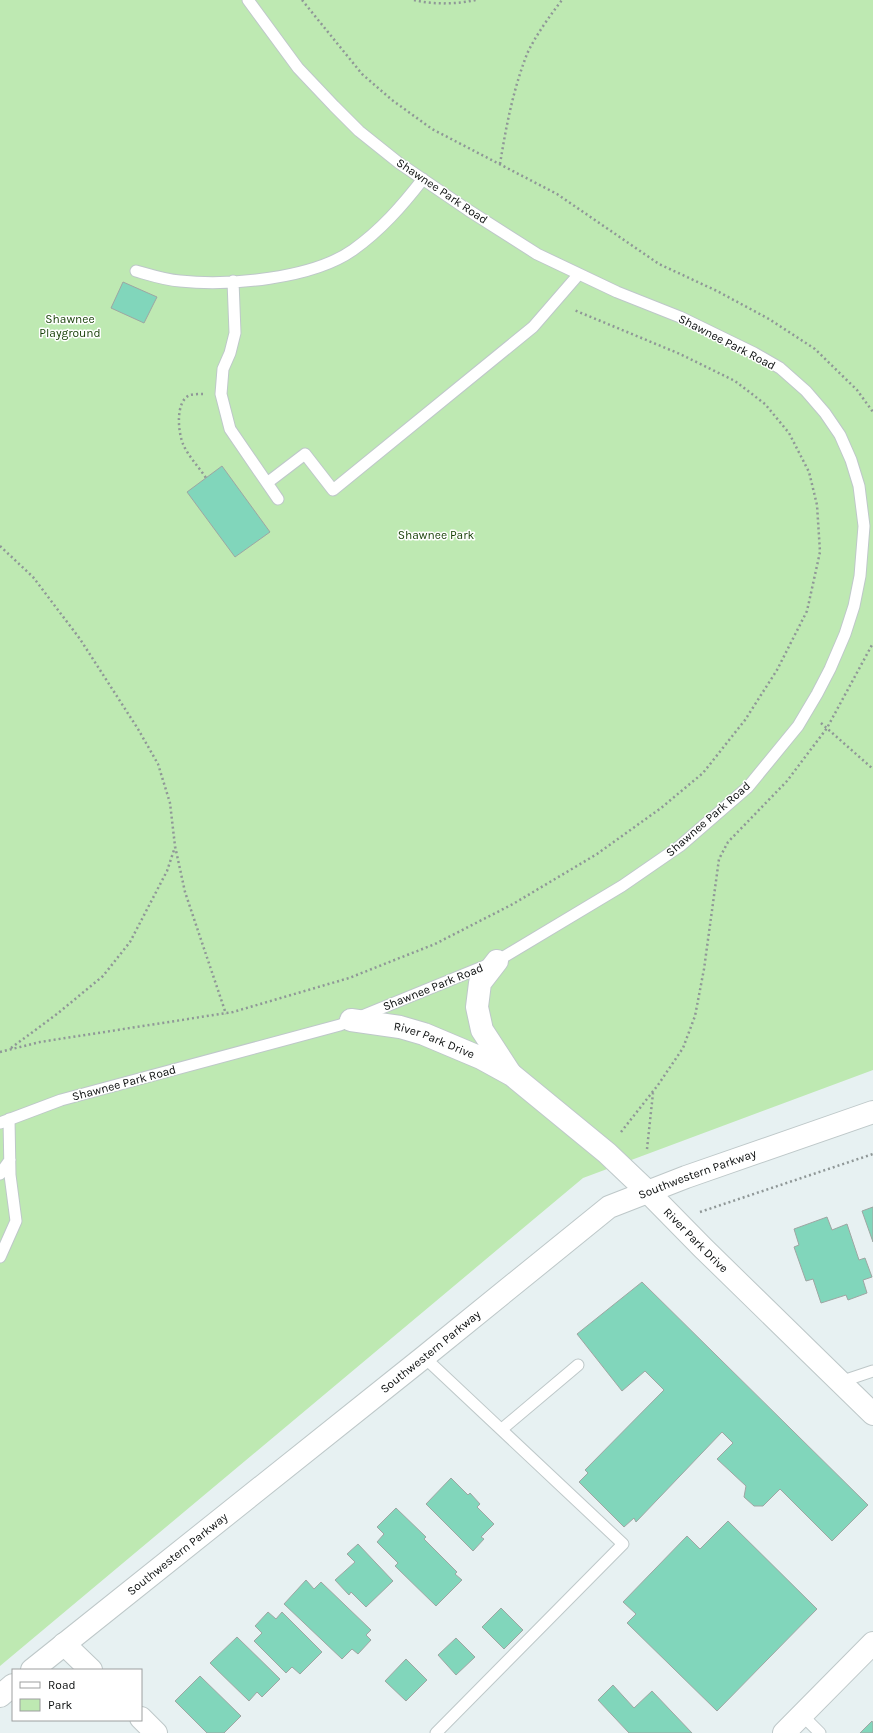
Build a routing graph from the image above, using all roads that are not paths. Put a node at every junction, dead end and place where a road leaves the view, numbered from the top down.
1 (248, 0) edge
2 (423, 179) junction
3 (136, 272) dead end
4 (579, 274) junction
5 (233, 281) junction
6 (267, 483) junction
7 (278, 499) dead end
8 (497, 961) junction
9 (351, 1020) junction
10 (512, 1075) junction
11 (873, 1112) edge
12 (4, 1121) edge
13 (10, 1160) junction
14 (0, 1174) edge
15 (648, 1192) junction
16 (0, 1257) edge
17 (424, 1357) junction
18 (578, 1365) dead end
19 (873, 1371) edge
20 (840, 1382) junction
21 (873, 1414) edge
22 (502, 1429) junction
23 (873, 1643) edge
24 (64, 1644) junction
25 (33, 1669) edge
26 (90, 1669) edge
27 (12, 1686) edge
28 (0, 1696) edge
29 (802, 1715) junction
30 (142, 1719) edge
31 (156, 1733) edge
32 (436, 1733) edge
33 (784, 1733) edge
34 (820, 1733) edge

1 - 2 lane, Shawnee Park Road
2 - 4 lane, Shawnee Park Road
2 - 5 lane
3 - 5 lane
4 - 6 lane
4 - 8 lane, Shawnee Park Road
5 - 6 lane
6 - 7 lane
8 - 9 lane, Shawnee Park Road
8 - 10 street, River Park Drive
9 - 10 street, River Park Drive
9 - 12 lane, Shawnee Park Road
10 - 15 street, River Park Drive
11 - 15 street, Southwestern Parkway
12 - 13 lane
13 - 14 lane
13 - 16 lane
15 - 17 street, Southwestern Parkway
15 - 20 street, River Park Drive
17 - 22 lane
17 - 24 street, Southwestern Parkway
18 - 22 lane
19 - 20 lane
20 - 21 street, River Park Drive
22 - 32 lane
23 - 29 street
24 - 25 street, Southwestern Parkway
24 - 26 street
27 - 28 street
29 - 33 street
29 - 34 lane
30 - 31 street

